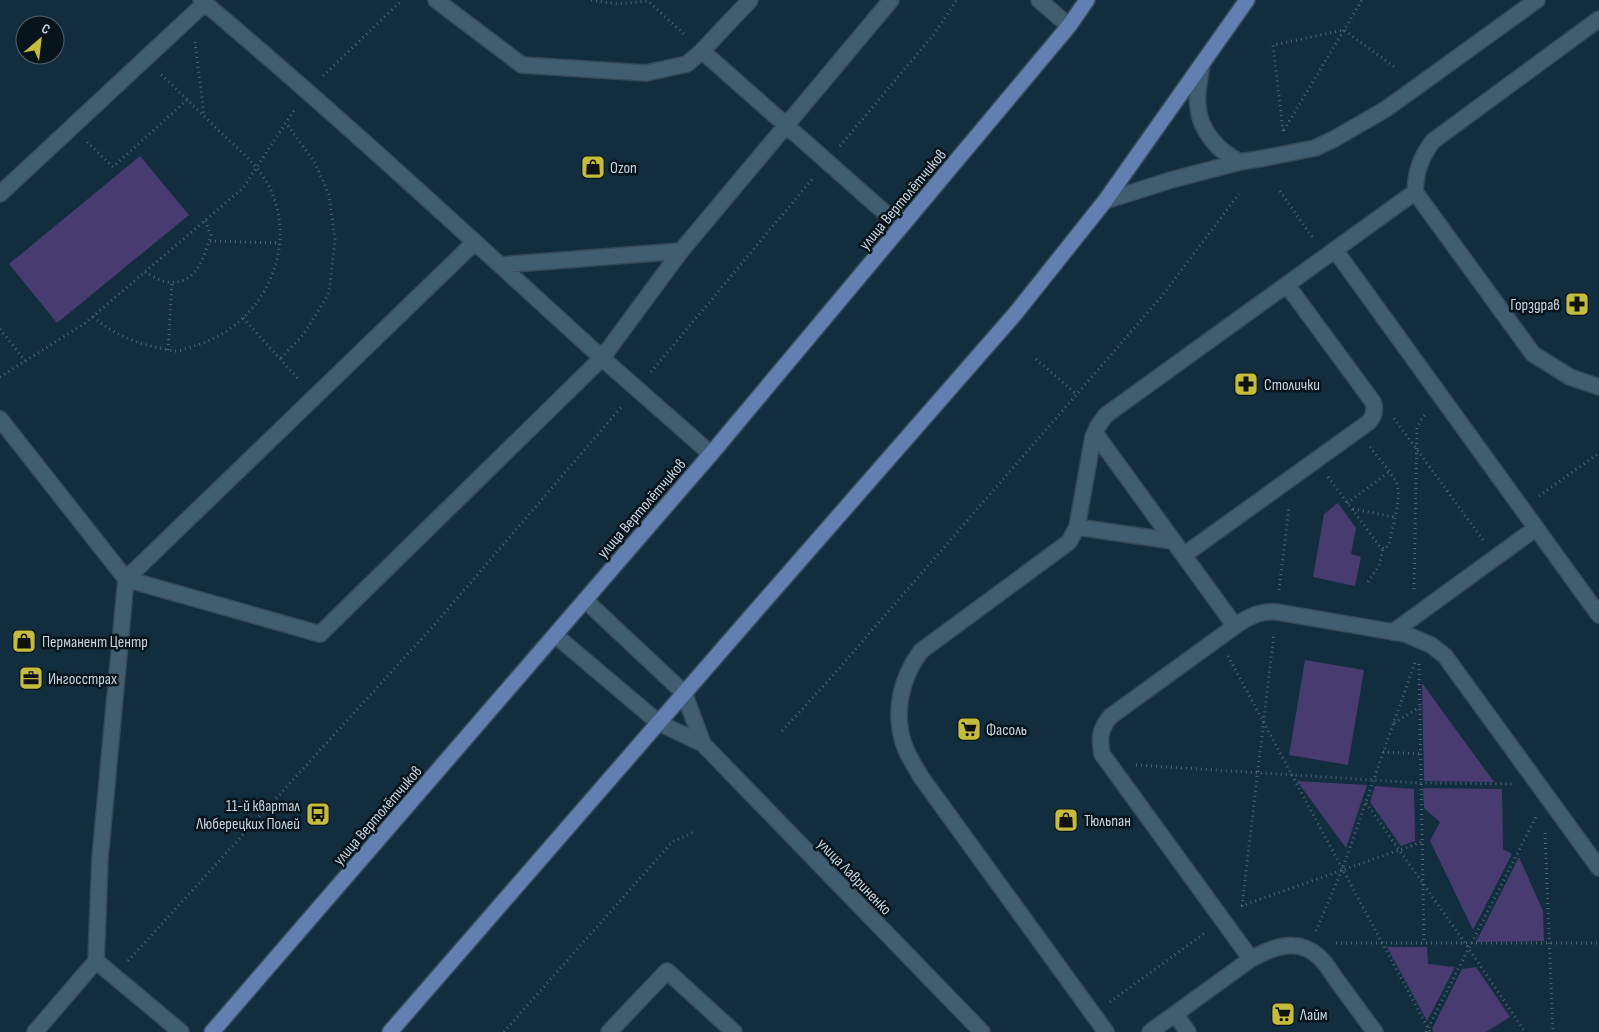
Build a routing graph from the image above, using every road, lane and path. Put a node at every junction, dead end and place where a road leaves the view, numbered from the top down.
1 (402, 0) edge
2 (436, 0) edge
3 (591, 0) edge
4 (750, 0) edge
5 (891, 0) edge
6 (957, 0) edge
7 (1039, 0) edge
8 (1087, 0) edge
9 (1247, 0) edge
10 (1362, 0) edge
11 (1537, 0) edge
12 (649, 1) edge
13 (203, 2) edge
14 (192, 16) junction
15 (1599, 19) edge
16 (1069, 26) junction
17 (1344, 30) junction
18 (702, 51) junction
19 (145, 59) junction
20 (1202, 64) junction
21 (1396, 68) dead end
22 (307, 92) junction
23 (187, 100) junction
24 (204, 116) junction
25 (286, 123) junction
26 (786, 126) junction
27 (72, 127) junction
28 (827, 162) junction
29 (1240, 162) junction
30 (257, 168) junction
31 (1280, 192) dead end
32 (1415, 192) junction
33 (0, 194) edge
34 (1239, 194) dead end
35 (1105, 201) junction
36 (205, 221) junction
37 (901, 227) junction
38 (210, 241) junction
39 (474, 242) junction
40 (279, 243) junction
41 (681, 251) junction
42 (1331, 253) junction
43 (500, 265) junction
44 (145, 272) junction
45 (172, 282) junction
46 (1287, 284) junction
47 (92, 317) junction
48 (243, 318) junction
49 (0, 329) edge
50 (168, 350) junction
51 (280, 358) junction
52 (602, 358) junction
53 (1036, 359) dead end
54 (25, 361) junction
55 (0, 377) edge
56 (1599, 387) edge
57 (637, 388) junction
58 (1076, 394) junction
59 (314, 397) junction
60 (1444, 401) junction
61 (1375, 411) junction
62 (0, 419) edge
63 (1358, 430) junction
64 (1094, 433) junction
65 (1416, 448) junction
66 (1599, 453) edge
67 (712, 454) junction
68 (1316, 460) junction
69 (1389, 472) junction
70 (1292, 477) junction
71 (1347, 503) junction
72 (1522, 508) junction
73 (1352, 509) junction
74 (1394, 517) junction
75 (1077, 527) junction
76 (1536, 528) junction
77 (1173, 540) junction
78 (1383, 548) junction
79 (1184, 556) junction
80 (1496, 557) junction
81 (126, 579) junction
82 (1368, 582) dead end
83 (586, 600) junction
84 (1277, 612) junction
85 (1599, 615) edge
86 (1413, 617) junction
87 (1235, 626) junction
88 (1393, 632) junction
89 (555, 635) junction
90 (1218, 638) junction
91 (1421, 645) junction
92 (684, 693) junction
93 (1420, 707) junction
94 (659, 723) junction
95 (1264, 724) junction
96 (1393, 724) junction
97 (782, 731) dead end
98 (703, 744) junction
99 (1384, 752) junction
100 (1421, 754) junction
101 (1108, 763) junction
102 (1258, 772) junction
103 (1291, 775) junction
104 (1374, 780) junction
105 (1421, 783) junction
106 (1543, 794) junction
107 (1366, 803) junction
108 (694, 832) dead end
109 (1422, 842) junction
110 (1399, 850) junction
111 (1599, 868) edge
112 (1342, 870) junction
113 (1423, 883) junction
114 (1242, 906) junction
115 (1223, 920) junction
116 (1382, 943) junction
117 (1424, 943) junction
118 (1466, 943) junction
119 (1472, 943) junction
120 (1549, 943) junction
121 (1599, 943) edge
122 (1309, 946) junction
123 (1469, 948) junction
124 (1251, 960) junction
125 (96, 961) junction
126 (114, 977) junction
127 (1093, 1014) junction
128 (1175, 1014) junction
129 (1428, 1031) edge
130 (35, 1032) edge
131 (181, 1032) edge
132 (212, 1032) edge
133 (390, 1032) edge
134 (504, 1032) edge
135 (609, 1032) edge
136 (734, 1032) edge
137 (982, 1032) edge
138 (1106, 1032) edge
139 (1150, 1032) edge
140 (1188, 1032) edge
141 (1375, 1032) edge
142 (1525, 1032) edge
143 (1553, 1032) edge

1 - 22 path
2 - 18 street
3 - 12 path
4 - 18 street
5 - 26 street
6 - 28 path
7 - 16 street
8 - 16 main road, улица Вертолётчиков
9 - 20 main road
10 - 17 path
11 - 29 street
12 - 18 path
13 - 14 street
13 - 22 street
14 - 19 street
14 - 24 path
15 - 32 street
16 - 37 main road, улица Вертолётчиков
17 - 17 path
17 - 21 path
18 - 26 street
19 - 23 path
19 - 27 street
20 - 29 street
20 - 35 main road
22 - 25 path
22 - 39 street
23 - 24 path
23 - 27 path
24 - 30 path
25 - 30 path
25 - 51 path
26 - 28 street
26 - 41 street
27 - 33 street
28 - 37 street
28 - 57 path
29 - 35 street
30 - 36 path
30 - 40 path
31 - 42 path
32 - 42 street
32 - 56 street
34 - 58 path
35 - 92 main road
36 - 38 path
36 - 44 path
37 - 67 main road, улица Вертолётчиков
38 - 40 path
38 - 45 path
39 - 43 street
39 - 59 street
40 - 48 path
41 - 43 street
41 - 52 street
42 - 46 street
42 - 60 street
43 - 52 street
44 - 45 path
44 - 47 path
45 - 50 path
46 - 61 street
46 - 64 street
47 - 50 path
47 - 54 path
48 - 50 path
48 - 51 path
49 - 54 path
51 - 59 path
52 - 57 street
52 - 81 street
53 - 58 path
54 - 55 path
57 - 67 street
57 - 126 path
58 - 97 path
59 - 81 street
60 - 65 path
60 - 72 street
61 - 63 street
61 - 65 path
62 - 81 street
63 - 68 street
63 - 69 path
64 - 75 street
64 - 77 street
65 - 80 path
65 - 86 path
66 - 72 path
67 - 83 main road, улица Вертолётчиков
68 - 70 street
68 - 71 path
69 - 71 path
69 - 74 path
70 - 79 street
70 - 84 path
71 - 73 path
72 - 76 street
73 - 74 path
73 - 78 path
74 - 78 path
75 - 77 street
75 - 127 street
76 - 80 street
76 - 85 street
77 - 79 street
78 - 82 path
79 - 87 street
80 - 86 street
81 - 125 street
83 - 89 main road, улица Вертолётчиков
83 - 92 street
84 - 87 street
84 - 88 street
84 - 95 path
86 - 88 street
87 - 90 street
88 - 91 street
89 - 94 street, улица Лавриненко
89 - 132 main road, улица Вертолётчиков
90 - 95 path
90 - 101 street
91 - 93 path
91 - 96 path
91 - 106 street
92 - 94 main road
92 - 98 street, улица Лавриненко
93 - 96 path
93 - 100 path
94 - 98 street, улица Лавриненко
94 - 133 main road
95 - 102 path
95 - 103 path
96 - 99 path
98 - 137 street, улица Лавриненко
99 - 100 path
99 - 104 path
100 - 105 path
101 - 102 path
101 - 115 street
102 - 103 path
102 - 114 path
103 - 104 path
103 - 112 path
104 - 105 path
104 - 107 path
105 - 106 path
105 - 109 path
106 - 111 street
106 - 119 path
106 - 120 path
107 - 110 path
107 - 112 path
108 - 134 path
109 - 110 path
109 - 113 path
110 - 112 path
110 - 113 path
112 - 114 path
112 - 116 path
112 - 122 path
113 - 117 path
113 - 118 path
114 - 115 path
115 - 124 street
115 - 127 path
116 - 117 path
116 - 122 path
116 - 129 path
117 - 118 path
118 - 119 path
118 - 123 path
119 - 120 path
119 - 123 path
120 - 121 path
120 - 143 path
122 - 124 street
122 - 141 street
123 - 129 path
123 - 142 path
124 - 128 street
125 - 126 street
125 - 130 street
126 - 131 street
127 - 138 street
128 - 139 street
128 - 140 street
135 - 136 street

